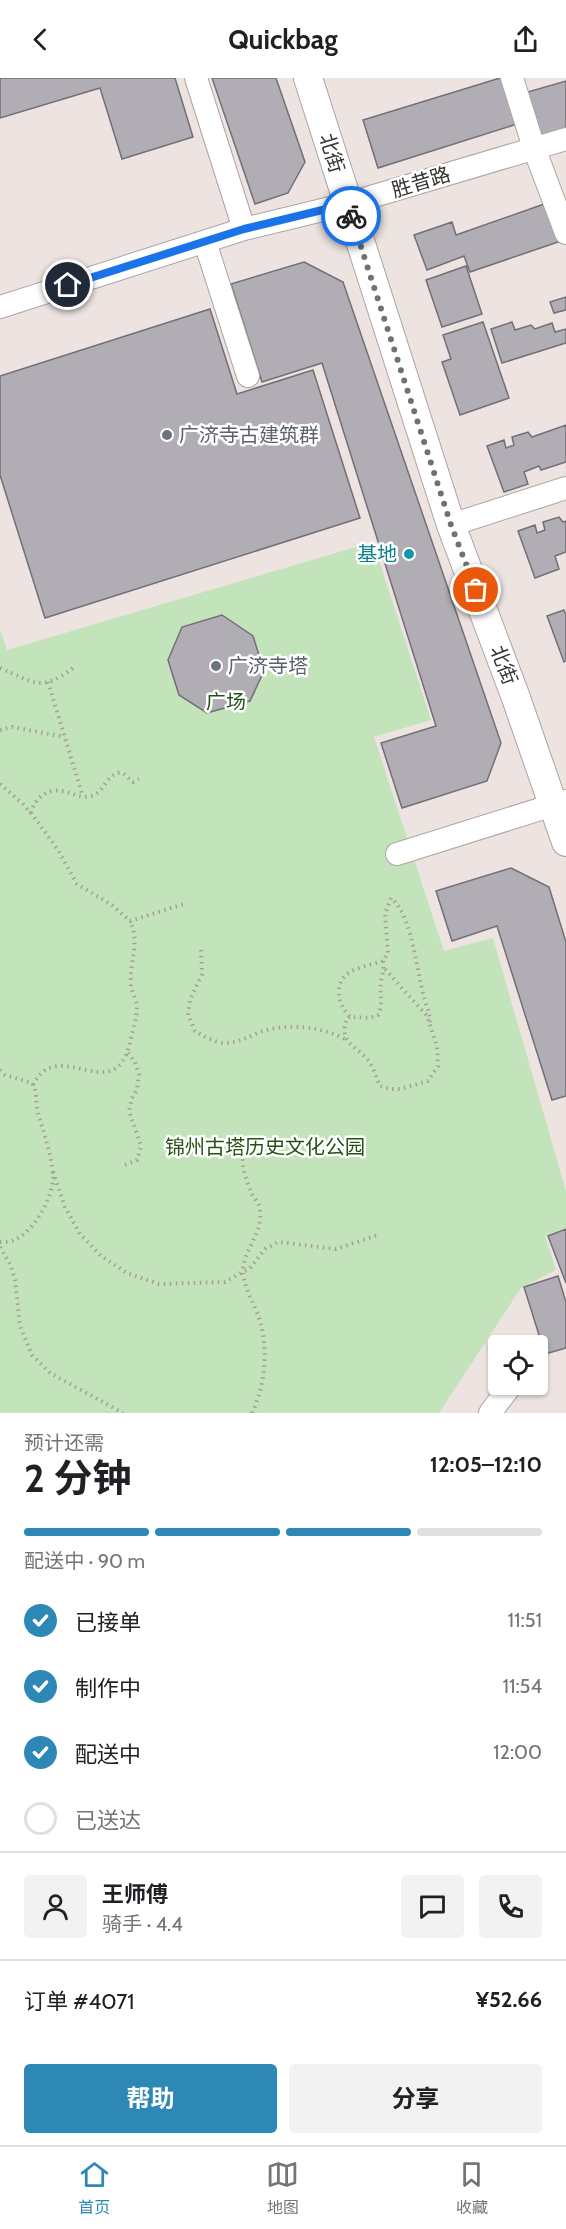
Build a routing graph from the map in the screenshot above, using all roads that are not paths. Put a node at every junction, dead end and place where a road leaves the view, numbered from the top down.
1 (196, 78) edge
2 (308, 78) edge
3 (512, 78) edge
4 (566, 139) edge
5 (534, 147) junction
6 (347, 204) junction
7 (244, 229) junction
8 (566, 233) edge
9 (205, 242) junction
10 (0, 307) edge
11 (248, 376) dead end
12 (566, 488) edge
13 (451, 525) junction
14 (560, 802) edge
15 (566, 842) edge
16 (398, 854) dead end
17 (504, 1395) edge
18 (490, 1413) edge

1 - 7 street
2 - 6 street, 北街
3 - 5 street
4 - 5 street, 胜昔路
5 - 6 street, 胜昔路
5 - 8 street
6 - 7 street, 胜昔路
6 - 13 street, 北街
7 - 9 street, 胜昔路
9 - 10 street, 胜昔路
9 - 11 street
12 - 13 street
13 - 14 street, 北街
14 - 15 street, 北街
14 - 16 street
17 - 18 street

